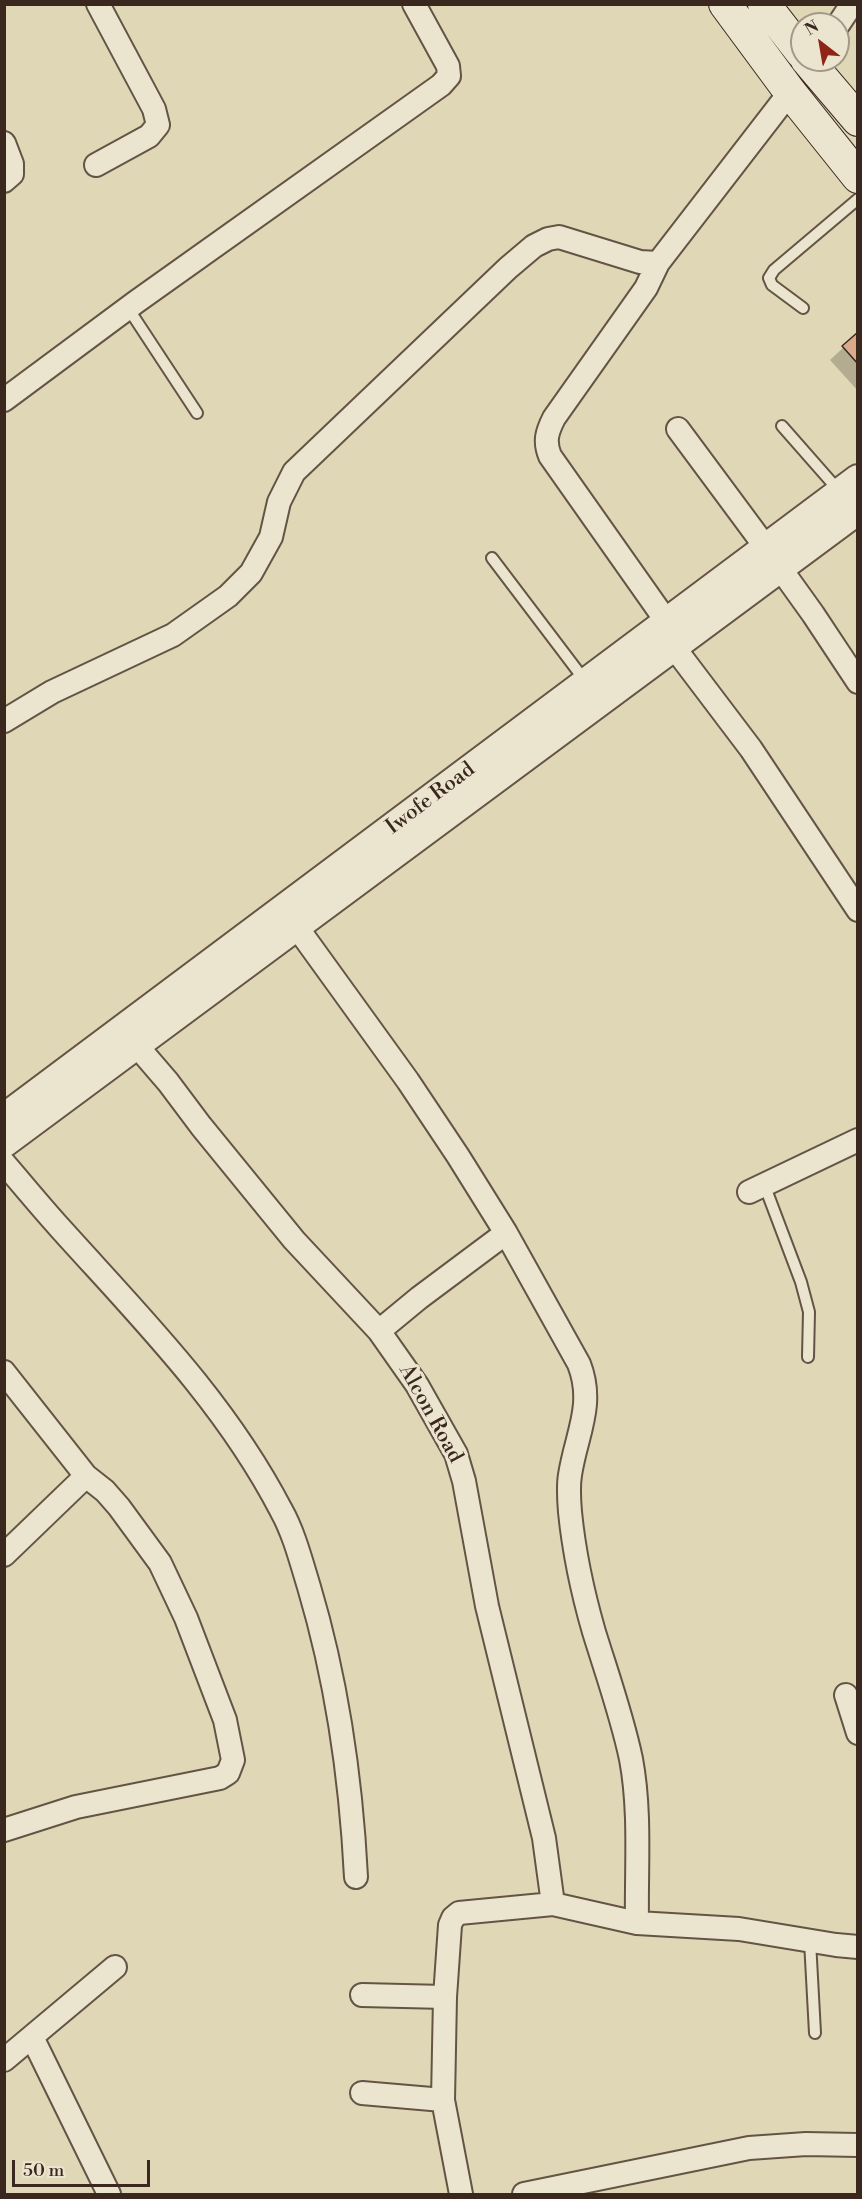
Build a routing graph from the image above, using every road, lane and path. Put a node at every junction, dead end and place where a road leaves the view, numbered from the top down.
1 (98, 4) edge
2 (414, 4) edge
3 (725, 4) edge
4 (764, 4) edge
5 (790, 36) edge
6 (819, 72) edge
7 (790, 92) junction
8 (858, 120) edge
9 (4, 143) edge
10 (96, 165) dead end
11 (858, 177) edge
12 (4, 181) edge
13 (858, 199) edge
14 (658, 263) junction
15 (128, 308) junction
16 (803, 309) dead end
17 (4, 400) edge
18 (197, 412) dead end
19 (782, 426) dead end
20 (678, 429) dead end
21 (852, 494) edge
22 (492, 558) dead end
23 (774, 559) junction
24 (670, 634) junction
25 (858, 682) edge
26 (586, 683) junction
27 (4, 721) edge
28 (858, 910) edge
29 (296, 926) junction
30 (137, 1046) junction
31 (4, 1118) edge
32 (858, 1140) edge
33 (4, 1143) edge
34 (4, 1163) edge
35 (756, 1188) joint
36 (506, 1233) junction
37 (379, 1331) junction
38 (808, 1357) dead end
39 (8, 1383) edge
40 (86, 1476) junction
41 (4, 1555) edge
42 (846, 1695) dead end
43 (858, 1733) edge
44 (4, 1830) edge
45 (356, 1878) dead end
46 (553, 1904) junction
47 (637, 1923) junction
48 (810, 1941) junction
49 (858, 1947) edge
50 (115, 1967) dead end
51 (362, 1995) dead end
52 (445, 1997) junction
53 (815, 2033) dead end
54 (32, 2037) junction
55 (4, 2060) edge
56 (362, 2093) dead end
57 (443, 2100) junction
58 (858, 2145) edge
59 (110, 2194) edge
60 (461, 2194) edge
61 (524, 2194) edge

1 - 10 street
2 - 15 street
3 - 7 main road
4 - 5 main road
6 - 8 main road
7 - 11 main road
7 - 14 street
9 - 12 street
13 - 16 lane
14 - 24 street
14 - 27 street
15 - 17 street
15 - 18 lane
19 - 21 lane
20 - 23 street
21 - 23 street, Iwofe Road
22 - 26 lane
23 - 24 street, Iwofe Road
23 - 25 street
24 - 26 street, Iwofe Road
24 - 28 street
24 - 29 street, Iwofe Road
26 - 31 street, Iwofe Road
29 - 30 street, Iwofe Road
29 - 36 street
30 - 33 street, Iwofe Road
30 - 37 street, Alcon Road
32 - 35 street
34 - 45 street
35 - 38 lane
36 - 37 street
36 - 47 street
37 - 46 street, Alcon Road
39 - 40 street
40 - 41 street
40 - 44 street
42 - 43 street
46 - 47 street
46 - 52 street
47 - 48 street
48 - 49 street
48 - 53 lane
50 - 54 street
51 - 52 street
52 - 57 street
54 - 55 street
54 - 59 street
56 - 57 street
57 - 60 street
58 - 61 street

